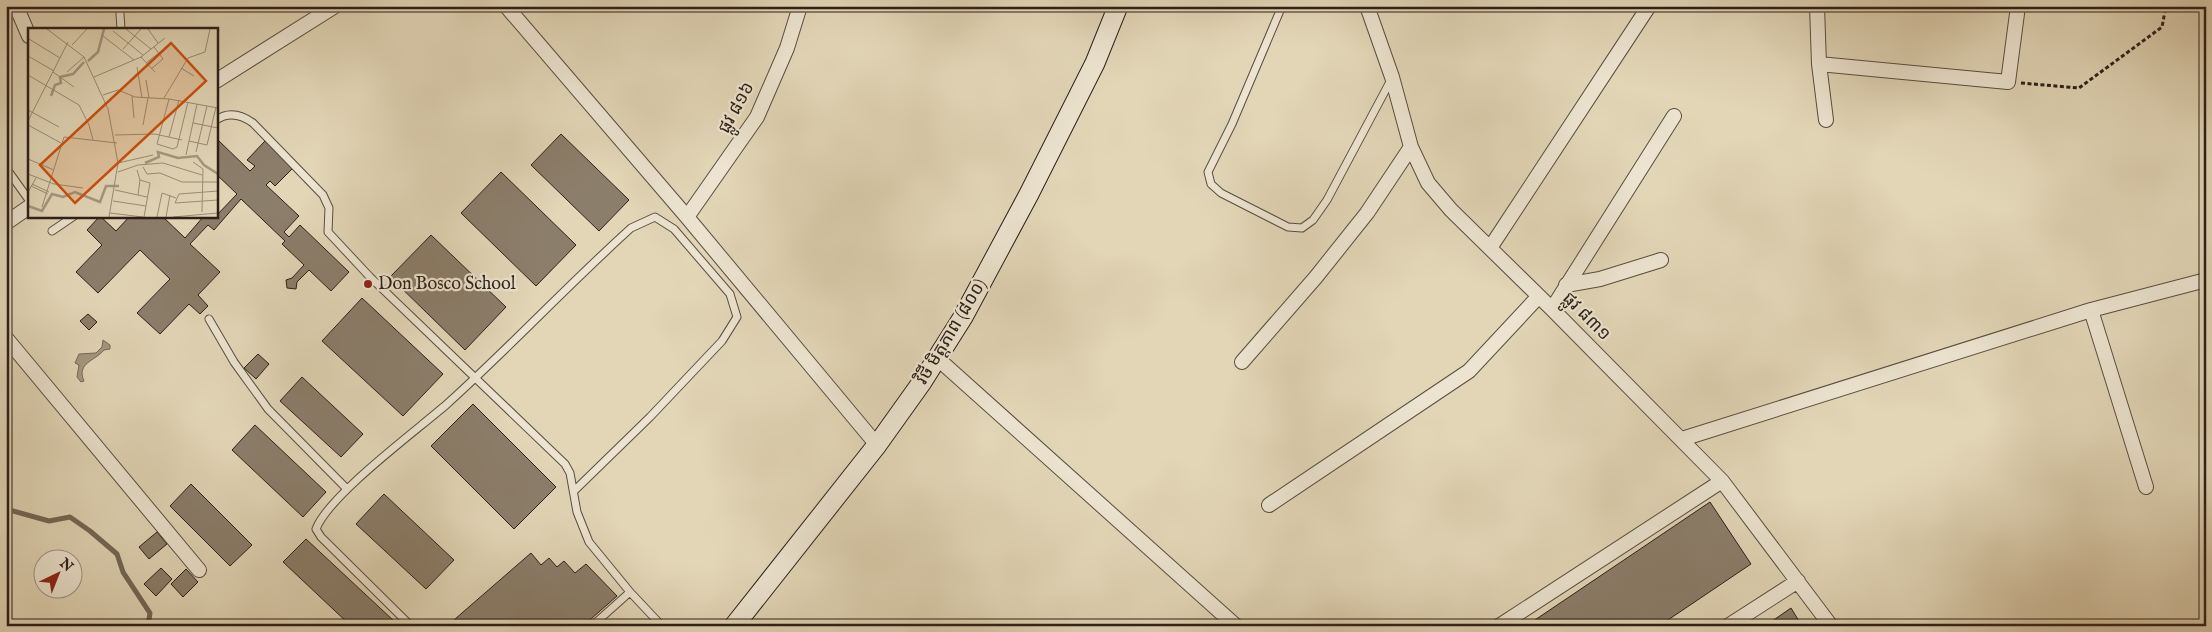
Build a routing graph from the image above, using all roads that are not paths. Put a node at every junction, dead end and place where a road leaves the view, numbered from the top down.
1 (16, 6) edge
2 (335, 6) edge
3 (506, 6) edge
4 (800, 6) edge
5 (1118, 6) edge
6 (1282, 6) edge
7 (1366, 6) edge
8 (1649, 6) edge
9 (1817, 6) edge
10 (2018, 6) edge
11 (120, 14) dead end
12 (121, 28) edge
13 (28, 34) edge
14 (1819, 64) junction
15 (1392, 77) junction
16 (218, 80) edge
17 (1674, 116) dead end
18 (218, 119) edge
19 (1826, 120) dead end
20 (1411, 147) junction
21 (6, 168) edge
22 (28, 199) edge
23 (28, 208) edge
24 (687, 217) junction
25 (71, 218) edge
26 (6, 223) edge
27 (52, 231) dead end
28 (1490, 248) junction
29 (1662, 260) dead end
30 (2206, 280) edge
31 (1566, 285) junction
32 (1539, 296) junction
33 (1552, 308) junction
34 (2091, 310) junction
35 (209, 319) dead end
36 (6, 338) edge
37 (937, 358) junction
38 (1242, 362) dead end
39 (474, 378) junction
40 (1682, 439) junction
41 (877, 445) junction
42 (1722, 481) junction
43 (2146, 487) dead end
44 (347, 489) junction
45 (574, 491) junction
46 (1269, 506) dead end
47 (199, 570) dead end
48 (1798, 581) junction
49 (630, 592) junction
50 (411, 626) edge
51 (592, 626) edge
52 (662, 626) edge
53 (734, 626) edge
54 (1236, 626) edge
55 (1499, 626) edge
56 (1728, 626) edge
57 (1831, 626) edge

1 - 13 street
2 - 16 street
3 - 24 street
4 - 24 street, ផ្លូវ ៨១៦
5 - 37 main road, វិថី មិត្តភាព (៨០០)
6 - 15 lane
7 - 15 street, ផ្លូវ ៨៣១
8 - 28 street
9 - 14 street
10 - 14 street
11 - 12 lane
14 - 19 street
15 - 20 street, ផ្លូវ ៨៣១
17 - 31 street
18 - 39 lane
20 - 28 street, ផ្លូវ ៨៣១
20 - 38 street
21 - 22 lane
23 - 26 street
24 - 41 street
25 - 27 lane
28 - 32 street, ផ្លូវ ៨៣១
29 - 31 street
30 - 34 street
31 - 33 street
32 - 33 street, ផ្លូវ ៨៣១
32 - 46 street
33 - 40 street, ផ្លូវ ៨៣១
34 - 40 street
34 - 43 street
35 - 44 lane
36 - 47 street
37 - 41 main road, វិថី មិត្តភាព (៨០០)
37 - 54 street
39 - 44 lane
39 - 45 lane
39 - 45 lane
40 - 42 street, ផ្លូវ ៨៣១
41 - 53 main road, វិថី មិត្តភាព (៨០០)
42 - 48 street, ផ្លូវ ៨៣១
42 - 55 street
44 - 50 lane
45 - 49 lane
48 - 56 street
48 - 57 street, ផ្លូវ ៨៣១
49 - 51 lane
49 - 52 lane

